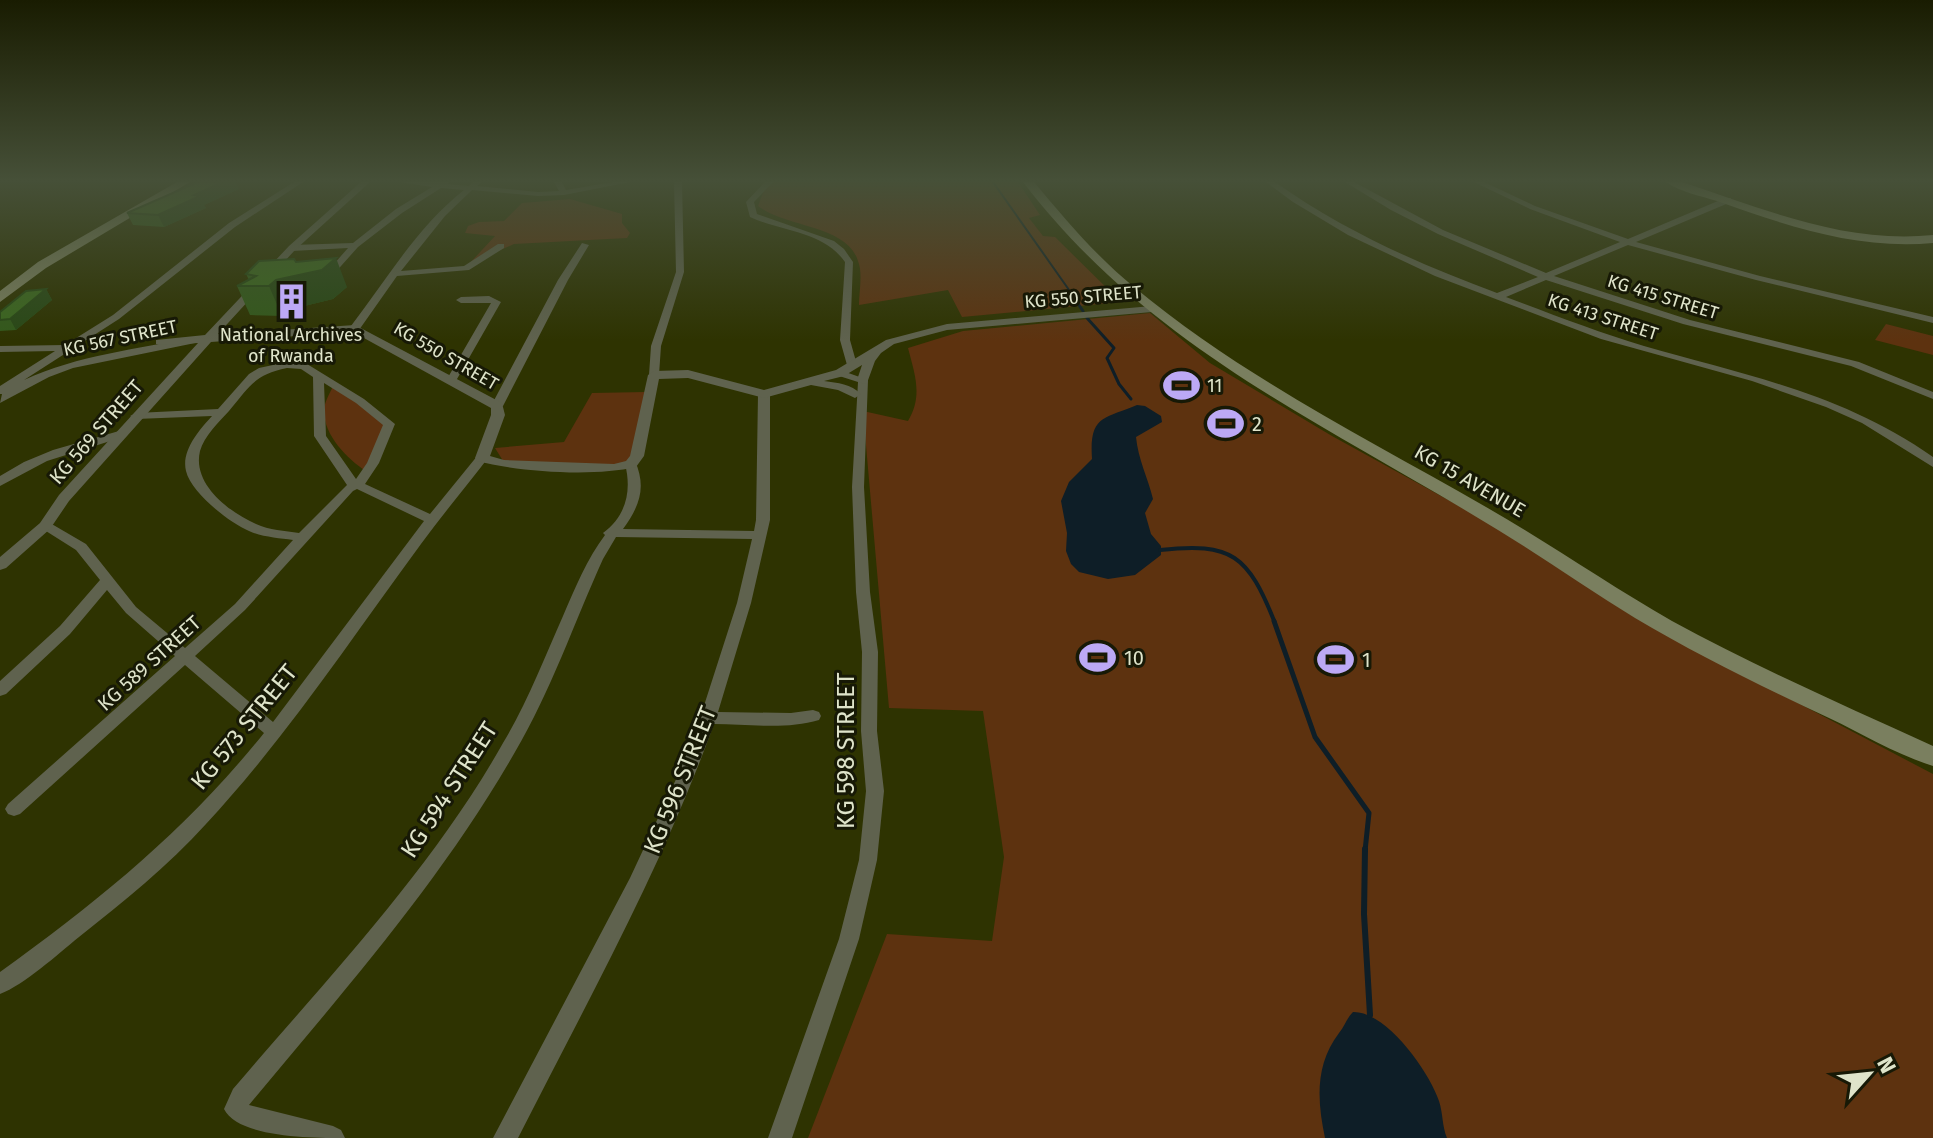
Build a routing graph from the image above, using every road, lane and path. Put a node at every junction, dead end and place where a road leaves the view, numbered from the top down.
1 (83, 235) edge
2 (87, 235) edge
3 (220, 235) edge
4 (292, 235) edge
5 (307, 235) edge
6 (367, 235) edge
7 (428, 235) edge
8 (679, 235) edge
9 (809, 235) edge
10 (1070, 235) edge
11 (1359, 235) edge
12 (1449, 235) edge
13 (1609, 235) edge
14 (1643, 235) edge
15 (1849, 235) edge
16 (1933, 239) edge
17 (1626, 242) junction
18 (355, 245) junction
19 (585, 245) dead end
20 (501, 246) dead end
21 (292, 248) junction
22 (330, 273) edge
23 (393, 274) junction
24 (1548, 276) junction
25 (0, 284) edge
26 (1497, 297) junction
27 (0, 298) edge
28 (461, 300) dead end
29 (1152, 309) junction
30 (1933, 320) edge
31 (355, 328) junction
32 (201, 334) junction
33 (177, 338) joint
34 (160, 342) junction
35 (92, 344) junction
36 (881, 347) junction
37 (69, 348) junction
38 (0, 349) edge
39 (114, 349) junction
40 (852, 365) junction
41 (29, 372) junction
42 (840, 373) junction
43 (654, 375) junction
44 (318, 377) junction
45 (452, 379) junction
46 (808, 384) junction
47 (0, 391) edge
48 (859, 391) junction
49 (764, 394) junction
50 (1933, 396) edge
51 (0, 400) edge
52 (497, 406) junction
53 (221, 412) junction
54 (136, 416) junction
55 (119, 435) junction
56 (482, 458) junction
57 (1933, 463) edge
58 (631, 464) junction
59 (0, 482) edge
60 (356, 486) junction
61 (430, 519) junction
62 (45, 526) junction
63 (610, 533) junction
64 (759, 535) junction
65 (302, 538) junction
66 (0, 565) edge
67 (108, 580) junction
68 (185, 658) junction
69 (0, 690) edge
70 (813, 716) dead end
71 (708, 718) junction
72 (274, 732) junction
73 (1933, 757) edge
74 (14, 809) dead end
75 (0, 984) edge
76 (333, 1138) edge
77 (505, 1138) edge
78 (780, 1138) edge

1 - 25 main road
2 - 27 main road
3 - 35 street, KG 567 STREET
4 - 32 street
5 - 21 street, KG 569 STREET
6 - 18 street
7 - 23 street
8 - 43 street
9 - 40 street
10 - 29 main road, KG 15 AVENUE
11 - 26 street, KG 413 STREET
12 - 24 street, KG 415 STREET
13 - 17 street
14 - 17 street
15 - 16 main road
17 - 24 street
17 - 30 street
18 - 21 street
18 - 22 street
19 - 52 street
20 - 23 street
21 - 32 street, KG 569 STREET
23 - 31 street
24 - 26 street
24 - 50 street, KG 415 STREET
26 - 57 street, KG 413 STREET
28 - 45 street
29 - 36 street, KG 550 STREET
29 - 73 main road, KG 15 AVENUE
31 - 32 street, KG 567 STREET
31 - 45 street, KG 550 STREET
32 - 33 street
32 - 34 street, KG 567 STREET
32 - 51 street, KG 567 STREET
32 - 54 street, KG 569 STREET
33 - 34 street
34 - 39 street
35 - 37 street
35 - 39 street
36 - 40 street, KG 550 STREET
36 - 48 street
37 - 38 street
37 - 41 street
39 - 41 street
40 - 42 street, KG 550 STREET
41 - 47 street
42 - 46 street, KG 550 STREET
42 - 48 street
43 - 49 street, KG 550 STREET
43 - 58 street
44 - 53 street
44 - 60 street
44 - 60 street, KG 589 STREET
45 - 52 street, KG 550 STREET
46 - 48 street
46 - 49 street, KG 550 STREET
48 - 78 street, KG 598 STREET
49 - 64 street, KG 596 STREET
52 - 56 street, KG 550 STREET
53 - 54 street
53 - 65 street
54 - 55 street, KG 569 STREET
55 - 59 street
55 - 62 street, KG 569 STREET
56 - 58 street
56 - 61 street, KG 573 STREET
58 - 63 street, KG 594 STREET
60 - 61 street
60 - 65 street, KG 589 STREET
61 - 72 street, KG 573 STREET
62 - 66 street, KG 569 STREET
62 - 67 street
63 - 64 street
63 - 76 street, KG 594 STREET
64 - 71 street, KG 596 STREET
65 - 68 street, KG 589 STREET
67 - 68 street
67 - 69 street
68 - 72 street
68 - 74 street, KG 589 STREET
70 - 71 street
71 - 77 street, KG 596 STREET
72 - 75 street, KG 573 STREET

